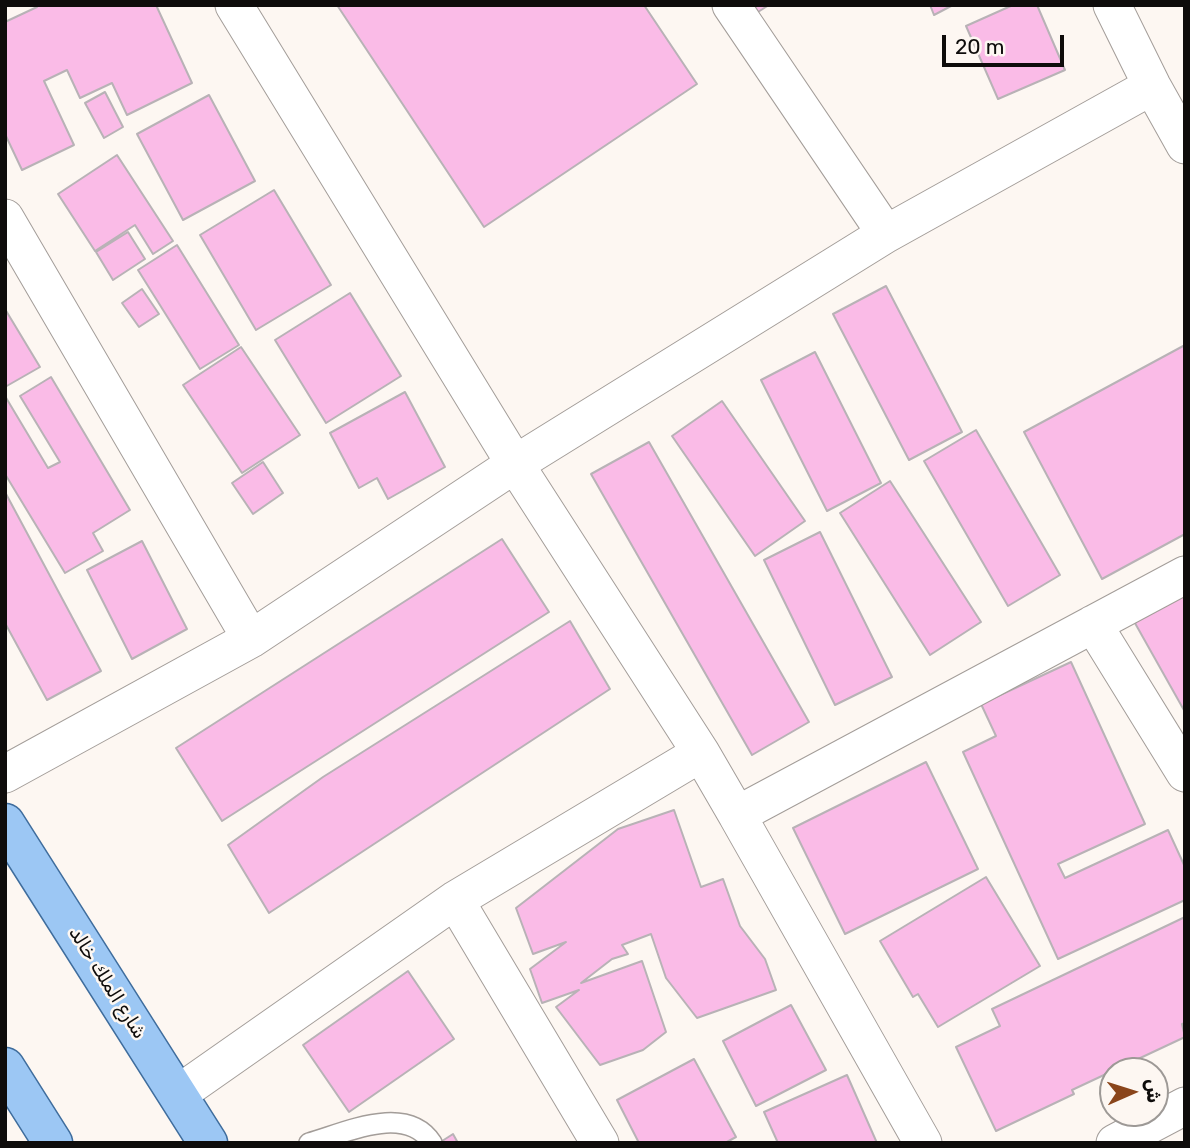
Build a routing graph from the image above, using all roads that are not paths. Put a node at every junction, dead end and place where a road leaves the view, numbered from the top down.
1 (234, 5) edge
2 (731, 5) edge
3 (1112, 5) edge
4 (1152, 86) junction
5 (1185, 145) edge
6 (5, 218) edge
7 (886, 234) junction
8 (515, 464) junction
9 (1185, 575) edge
10 (1093, 624) junction
11 (251, 639) junction
12 (701, 753) junction
13 (1185, 773) edge
14 (5, 774) edge
15 (737, 815) junction
16 (5, 823) edge
17 (455, 900) junction
18 (5, 1067) edge
19 (178, 1094) junction
20 (1185, 1106) edge
21 (53, 1143) edge
22 (208, 1143) edge
23 (309, 1143) edge
24 (432, 1143) edge
25 (600, 1143) edge
26 (923, 1143) edge
27 (1115, 1143) edge

1 - 8 street
2 - 7 street
3 - 4 street
4 - 5 street
4 - 7 street
6 - 11 street
7 - 8 street
8 - 11 street
8 - 12 street
9 - 10 street
10 - 13 street
10 - 15 street
11 - 14 street
12 - 15 street
12 - 17 street
15 - 26 street
16 - 19 main road, شارع الملك خالد
17 - 19 street
17 - 25 street
18 - 21 main road
19 - 22 main road, شارع الملك خالد
20 - 27 street
23 - 24 lane

